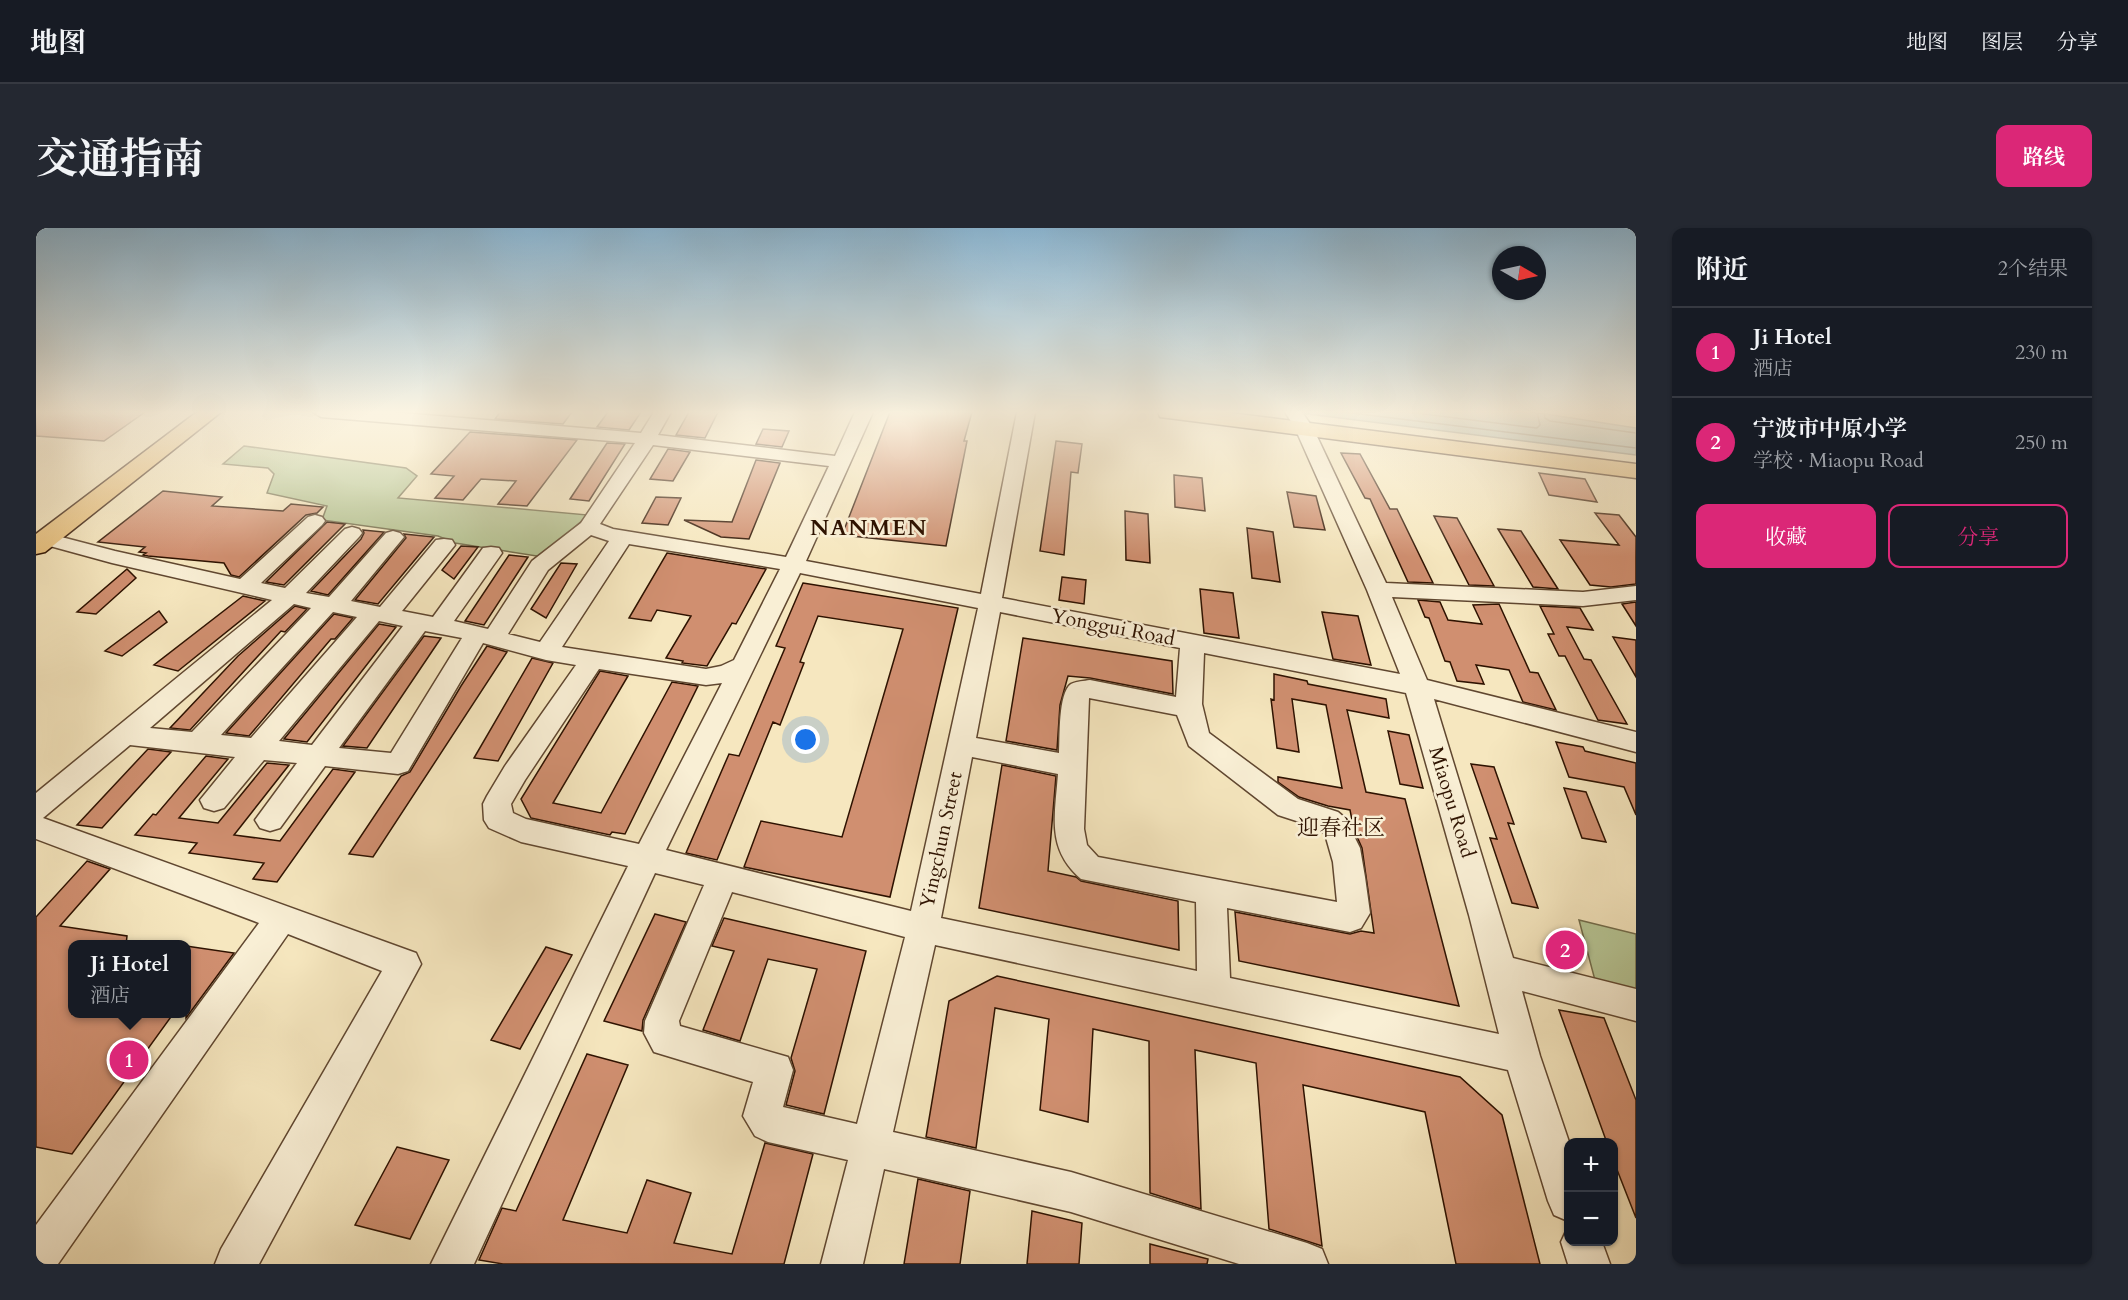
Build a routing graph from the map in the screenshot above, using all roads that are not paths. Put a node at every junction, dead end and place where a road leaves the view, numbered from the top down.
1 (140, 460) edge
2 (146, 460) edge
3 (633, 460) edge
4 (827, 460) edge
5 (1017, 460) edge
6 (1316, 460) edge
7 (1565, 460) edge
8 (841, 462) joint
9 (1636, 471) edge
10 (111, 483) junction
11 (315, 521) dead end
12 (588, 527) junction
13 (352, 533) dead end
14 (38, 536) edge
15 (393, 537) dead end
16 (623, 537) junction
17 (444, 545) dead end
18 (491, 553) dead end
19 (793, 566) junction
20 (244, 587) junction
21 (1378, 590) junction
22 (1636, 593) edge
23 (290, 596) junction
24 (331, 604) junction
25 (990, 604) junction
26 (379, 614) junction
27 (429, 624) junction
28 (485, 636) junction
29 (1192, 643) junction
30 (546, 652) junction
31 (593, 660) junction
32 (741, 666) junction
33 (1417, 686) junction
34 (1189, 708) junction
35 (124, 735) junction
36 (1636, 742) edge
37 (198, 743) junction
38 (961, 745) junction
39 (257, 749) junction
40 (317, 756) junction
41 (1072, 766) junction
42 (214, 800) dead end
43 (36, 809) edge
44 (270, 820) dead end
45 (36, 827) edge
46 (647, 858) junction
47 (723, 877) junction
48 (1211, 893) junction
49 (282, 917) junction
50 (923, 928) junction
51 (1500, 970) junction
52 (1214, 990) junction
53 (1636, 1005) edge
54 (1522, 1056) junction
55 (870, 1145) junction
56 (1566, 1192) edge
57 (1583, 1246) edge
58 (36, 1260) edge
59 (236, 1264) edge
60 (452, 1264) edge
61 (842, 1264) edge
62 (1307, 1264) edge
63 (1589, 1264) edge

1 - 10 main road
2 - 10 main road
3 - 12 street
4 - 8 street
5 - 25 street, Yingchun Street
6 - 21 street, Miaopu Road
7 - 9 main road
8 - 19 street
10 - 14 main road
11 - 20 street
12 - 16 street, Yonggui Road
12 - 28 street
13 - 23 street
14 - 20 street
15 - 24 street
16 - 19 street, Yonggui Road
16 - 30 street
17 - 26 street
18 - 27 street
19 - 25 street, Yonggui Road
19 - 32 street
20 - 23 street
21 - 22 street
21 - 33 street, Miaopu Road
23 - 24 street
23 - 35 street
24 - 26 street
24 - 37 street
25 - 29 street, Yonggui Road
25 - 38 street, Yingchun Street
26 - 27 street
26 - 39 street
27 - 28 street
27 - 40 street
28 - 30 street
28 - 40 street
29 - 33 street, Yonggui Road
29 - 34 street
30 - 31 street
31 - 32 street
31 - 46 street
32 - 46 street
33 - 36 street, Yonggui Road
33 - 51 street, Miaopu Road
34 - 41 street
34 - 48 street
35 - 37 street
35 - 43 street
37 - 39 street
38 - 41 street
38 - 50 street, Yingchun Street
39 - 40 street
39 - 42 street
40 - 44 street
41 - 48 street
45 - 49 street
46 - 47 street
46 - 60 street
47 - 50 street
47 - 55 street
48 - 52 street
49 - 58 street
49 - 59 street
50 - 52 street
50 - 55 street, Yingchun Street
51 - 53 street
51 - 54 street, Miaopu Road
52 - 54 street
54 - 56 street, Miaopu Road
55 - 61 street, Yingchun Street
55 - 62 street
57 - 63 street

